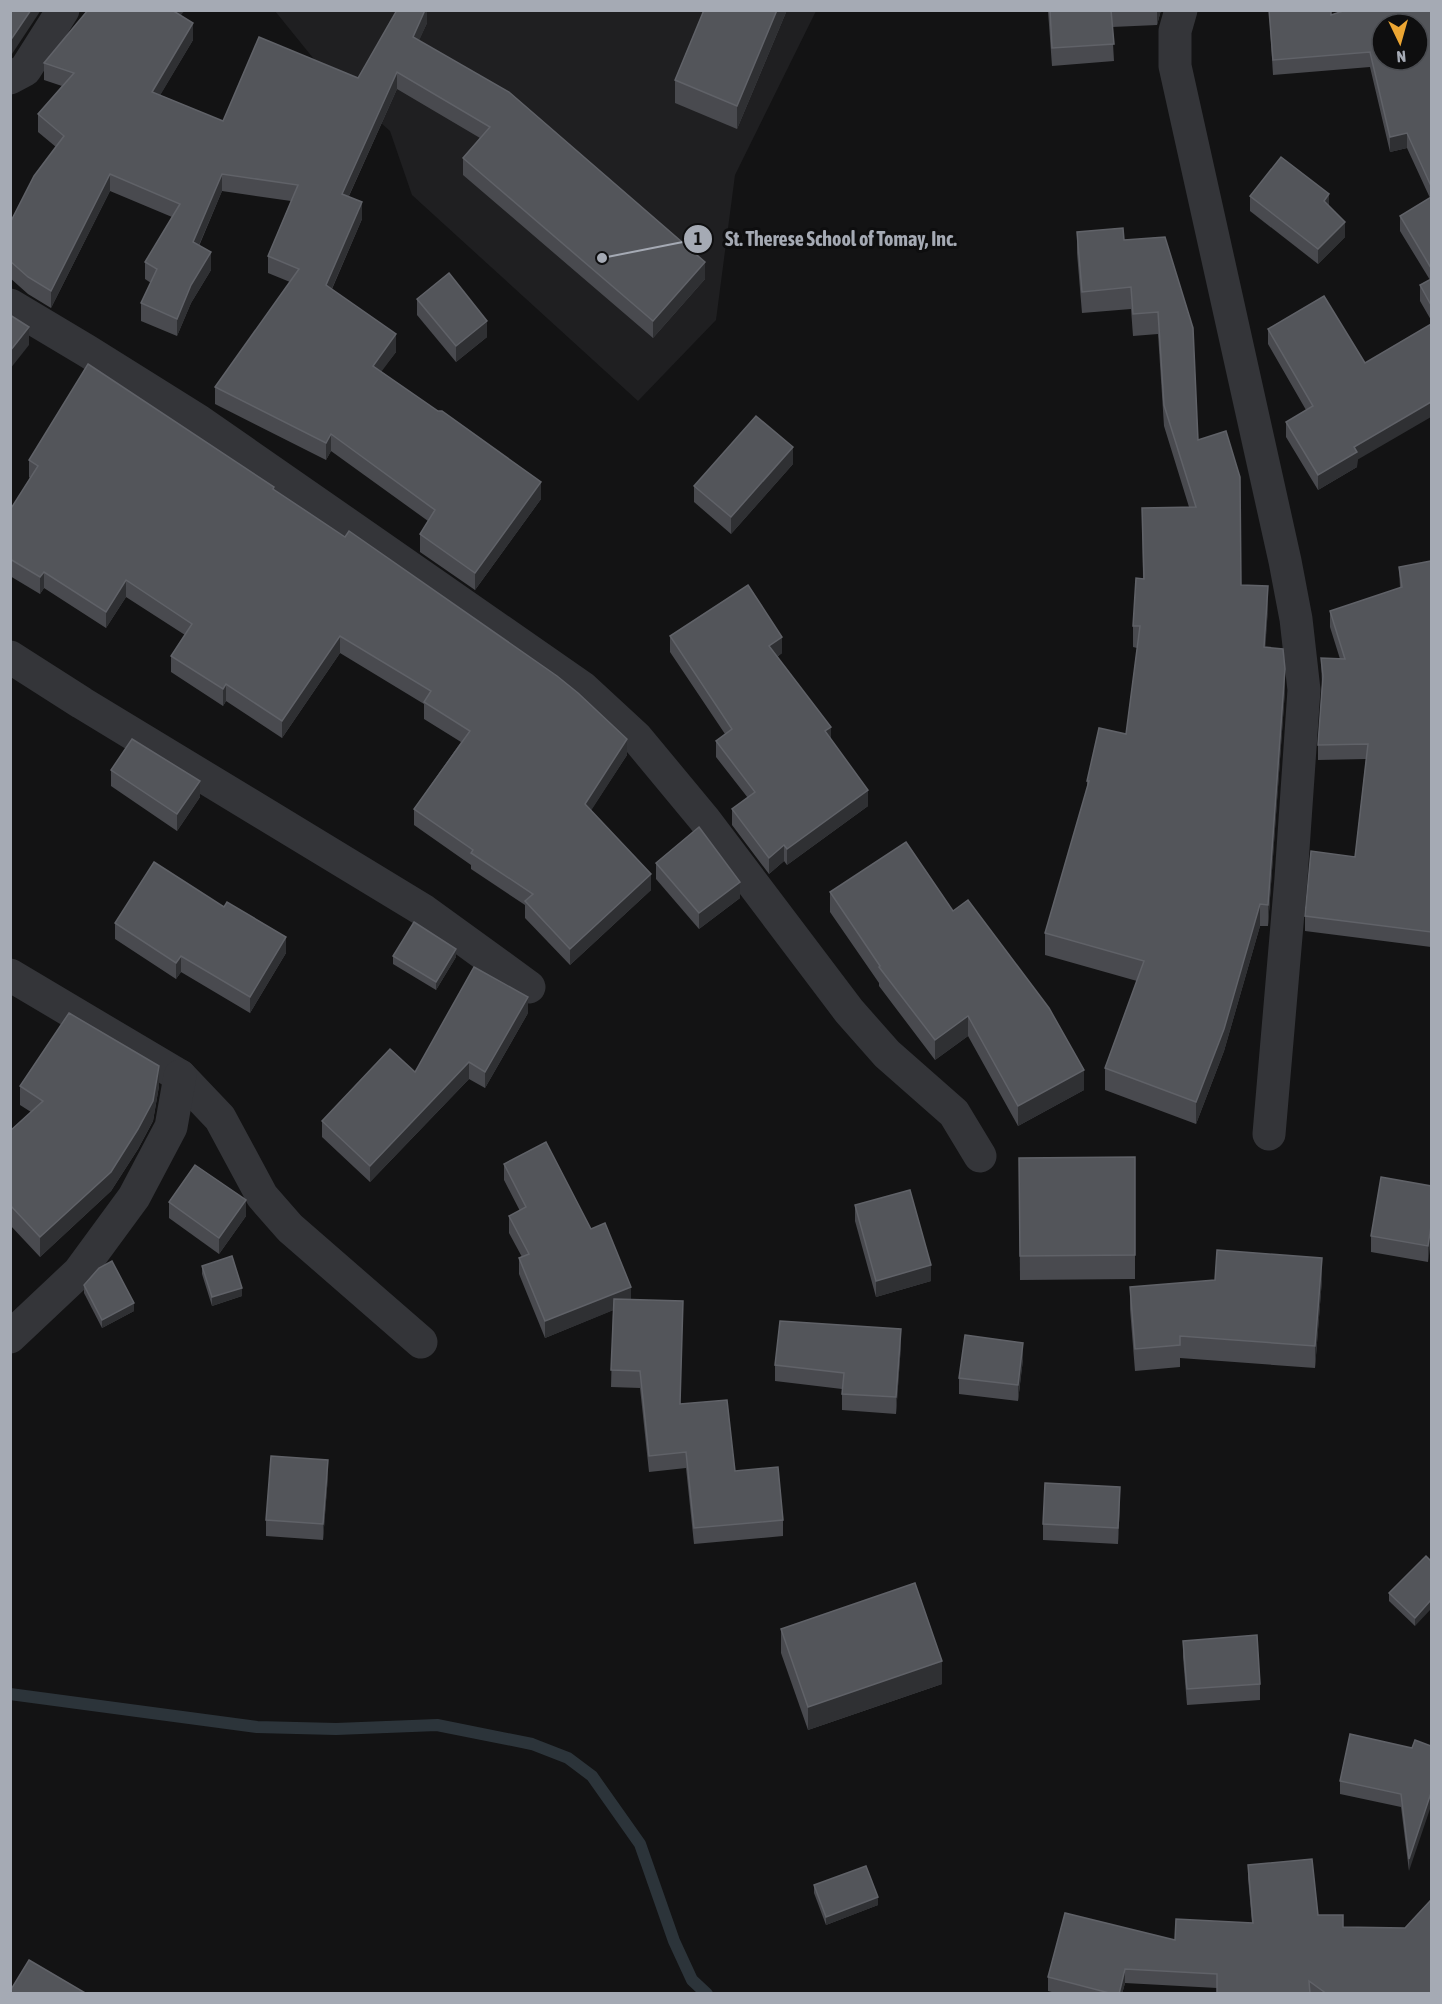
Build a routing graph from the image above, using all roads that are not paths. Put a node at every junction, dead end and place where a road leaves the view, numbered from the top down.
1 (63, 10) edge
2 (1181, 10) edge
3 (10, 78) edge
4 (10, 305) edge
5 (10, 657) edge
6 (10, 975) edge
7 (529, 987) dead end
8 (180, 1076) junction
9 (1269, 1134) dead end
10 (980, 1156) dead end
11 (10, 1337) edge
12 (421, 1342) dead end

1 - 3 street
2 - 9 street
4 - 10 street
5 - 7 street
6 - 8 street
8 - 11 street
8 - 12 street

